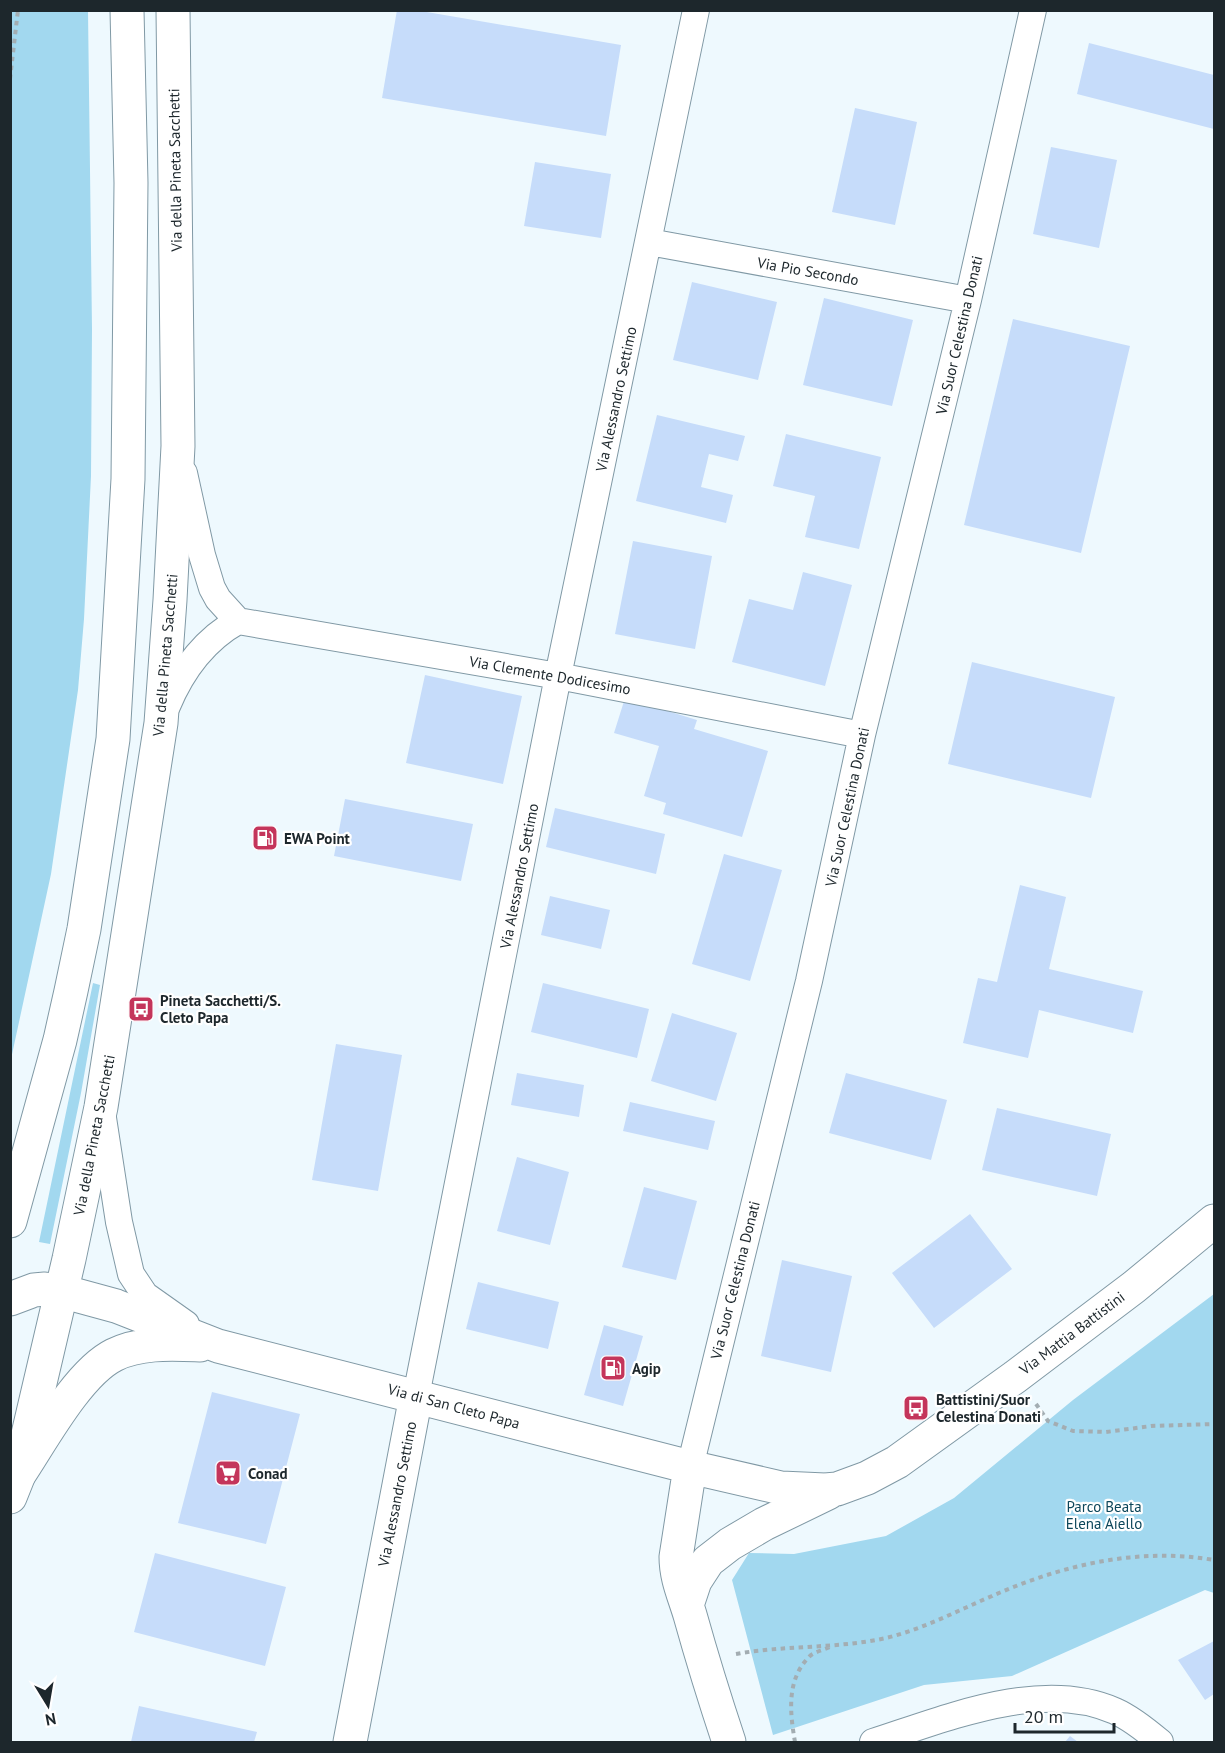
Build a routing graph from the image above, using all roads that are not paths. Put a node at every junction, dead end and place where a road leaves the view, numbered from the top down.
1 (128, 10) edge
2 (173, 10) edge
3 (696, 10) edge
4 (1033, 10) edge
5 (649, 242) junction
6 (968, 300) junction
7 (178, 446) junction
8 (238, 621) junction
9 (558, 676) junction
10 (161, 723) junction
11 (862, 735) junction
12 (101, 1107) junction
13 (10, 1221) edge
14 (1215, 1221) edge
15 (61, 1291) junction
16 (10, 1299) edge
17 (218, 1346) junction
18 (416, 1396) junction
19 (690, 1467) junction
20 (14, 1487) edge
21 (837, 1489) junction
22 (687, 1605) junction
23 (350, 1743) edge
24 (729, 1743) edge
25 (873, 1743) edge
26 (1160, 1743) edge

1 - 13 main road
2 - 7 main road, Via della Pineta Sacchetti
3 - 5 street, Via Alessandro Settimo
4 - 6 street, Via Suor Celestina Donati
5 - 6 street, Via Pio Secondo
5 - 9 street, Via Alessandro Settimo
6 - 11 street, Via Suor Celestina Donati
7 - 8 street
7 - 10 main road, Via della Pineta Sacchetti
8 - 9 street, Via Clemente Dodicesimo
8 - 10 street
9 - 11 street, Via Clemente Dodicesimo
9 - 18 street, Via Alessandro Settimo
10 - 12 main road, Via della Pineta Sacchetti
11 - 19 street, Via Suor Celestina Donati
12 - 15 main road, Via della Pineta Sacchetti
12 - 17 street, Via di San Cleto Papa
14 - 21 main road, Via Mattia Battistini
15 - 16 main road
15 - 17 main road, Via di San Cleto Papa
15 - 20 main road, Via della Pineta Sacchetti
17 - 18 main road, Via di San Cleto Papa
17 - 20 main road, Via della Pineta Sacchetti
18 - 19 main road, Via di San Cleto Papa
18 - 23 main road, Via Alessandro Settimo
19 - 21 main road, Via Mattia Battistini
19 - 22 main road, Via Suor Celestina Donati
21 - 22 main road
22 - 24 main road, Via Suor Celestina Donati
25 - 26 street

